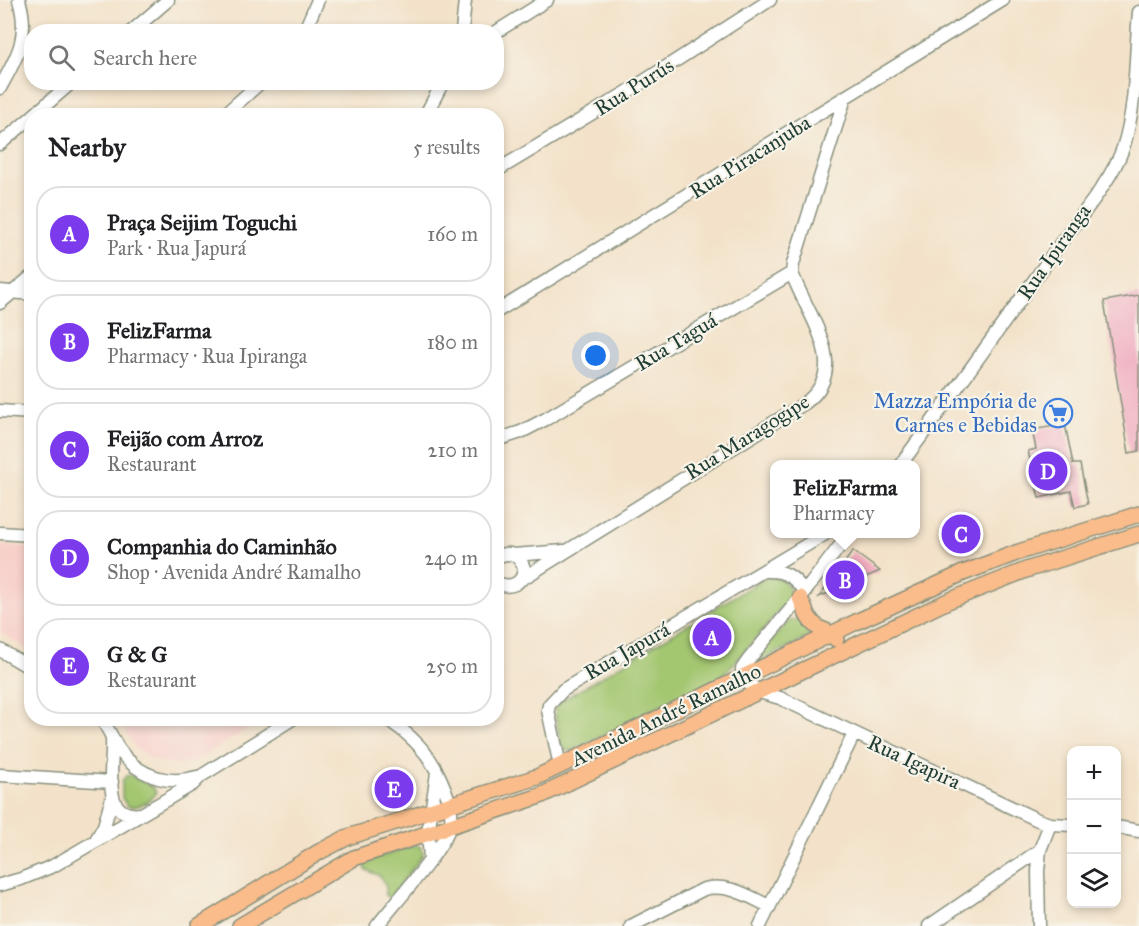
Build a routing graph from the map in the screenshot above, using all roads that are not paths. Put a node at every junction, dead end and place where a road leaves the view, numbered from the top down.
1 (19, 0) edge
2 (168, 0) edge
3 (318, 0) edge
4 (465, 0) edge
5 (547, 0) edge
6 (770, 0) edge
7 (1003, 0) edge
8 (1139, 12) edge
9 (140, 24) edge
10 (308, 24) edge
11 (463, 24) edge
12 (504, 27) edge
13 (0, 88) edge
14 (63, 90) edge
15 (252, 90) edge
16 (439, 90) edge
17 (845, 98) junction
18 (41, 108) edge
19 (232, 108) edge
20 (429, 108) edge
21 (24, 123) edge
22 (0, 144) edge
23 (504, 166) edge
24 (792, 273) junction
25 (24, 281) edge
26 (6, 292) edge
27 (24, 293) edge
28 (0, 303) edge
29 (504, 307) edge
30 (0, 411) edge
31 (24, 412) edge
32 (504, 437) edge
33 (905, 460) edge
34 (1139, 514) edge
35 (0, 533) edge
36 (24, 534) edge
37 (1139, 534) edge
38 (818, 538) edge
39 (846, 538) edge
40 (565, 551) junction
41 (504, 555) edge
42 (514, 555) junction
43 (764, 571) junction
44 (522, 579) junction
45 (504, 586) edge
46 (802, 595) junction
47 (833, 634) junction
48 (2, 652) edge
49 (839, 653) junction
50 (24, 664) edge
51 (742, 678) junction
52 (759, 692) junction
53 (105, 726) edge
54 (281, 726) edge
55 (397, 726) edge
56 (854, 734) junction
57 (112, 738) junction
58 (560, 766) junction
59 (135, 768) junction
60 (438, 772) junction
61 (0, 775) edge
62 (201, 776) junction
63 (156, 778) junction
64 (112, 780) junction
65 (112, 798) junction
66 (158, 805) junction
67 (449, 805) junction
68 (433, 810) junction
69 (142, 814) junction
70 (1050, 824) junction
71 (451, 825) junction
72 (1067, 825) edge
73 (1121, 828) edge
74 (1139, 831) edge
75 (428, 832) junction
76 (360, 833) junction
77 (96, 840) junction
78 (1040, 850) junction
79 (365, 854) junction
80 (430, 858) junction
81 (0, 885) edge
82 (769, 906) junction
83 (199, 926) edge
84 (240, 926) edge
85 (377, 926) edge
86 (631, 926) edge
87 (760, 926) edge
88 (929, 926) edge
89 (1039, 926) edge

1 - 13 street
2 - 9 street
3 - 10 street
4 - 11 street
5 - 12 street
6 - 23 street, Rua Purús
7 - 17 street, Rua Piracanjuba
8 - 33 street, Rua Ipiranga
14 - 18 street
15 - 19 street
16 - 20 street
17 - 24 street
17 - 29 street, Rua Piracanjuba
21 - 22 street
24 - 32 street, Rua Taguá
24 - 40 street, Rua Maragogipe
25 - 26 street
26 - 27 street
26 - 28 street
30 - 31 street
34 - 47 main road, Avenida André Ramalho
35 - 36 street
37 - 49 main road, Avenida André Ramalho
38 - 43 street, Rua Japurá
39 - 46 street
40 - 42 street, Rua Maragogipe
40 - 44 street, Rua Maragogipe
41 - 42 street, Rua Maragogipe
42 - 44 street
43 - 46 street
43 - 58 street, Rua Japurá
44 - 45 street, Rua Maragogipe
46 - 47 main road
46 - 51 street
47 - 49 main road
47 - 51 main road, Avenida André Ramalho
48 - 50 street
49 - 52 main road, Avenida André Ramalho
51 - 52 street
51 - 58 main road, Avenida André Ramalho
52 - 56 street, Rua Igapira
52 - 71 main road, Avenida André Ramalho
53 - 57 street
54 - 62 street
55 - 60 street
56 - 70 street, Rua Igapira
56 - 82 street
57 - 59 street
57 - 64 street
58 - 67 main road, Avenida André Ramalho
59 - 63 street
59 - 64 street
60 - 67 street
60 - 68 street
61 - 64 street
62 - 63 street
62 - 66 street
63 - 66 street
64 - 65 street
65 - 69 street
65 - 77 street
66 - 69 street
67 - 68 main road, Avenida André Ramalho
67 - 71 street
68 - 75 street
68 - 76 main road, Avenida André Ramalho
69 - 77 street
70 - 72 street, Rua Igapira
70 - 78 street
71 - 75 main road, Avenida André Ramalho
71 - 80 street
73 - 74 street
75 - 79 main road, Avenida André Ramalho
75 - 80 street
76 - 79 main road
76 - 83 main road, Avenida André Ramalho
77 - 81 street
78 - 88 street
78 - 89 street
79 - 84 main road, Avenida André Ramalho
80 - 85 street
82 - 86 street
82 - 87 street

